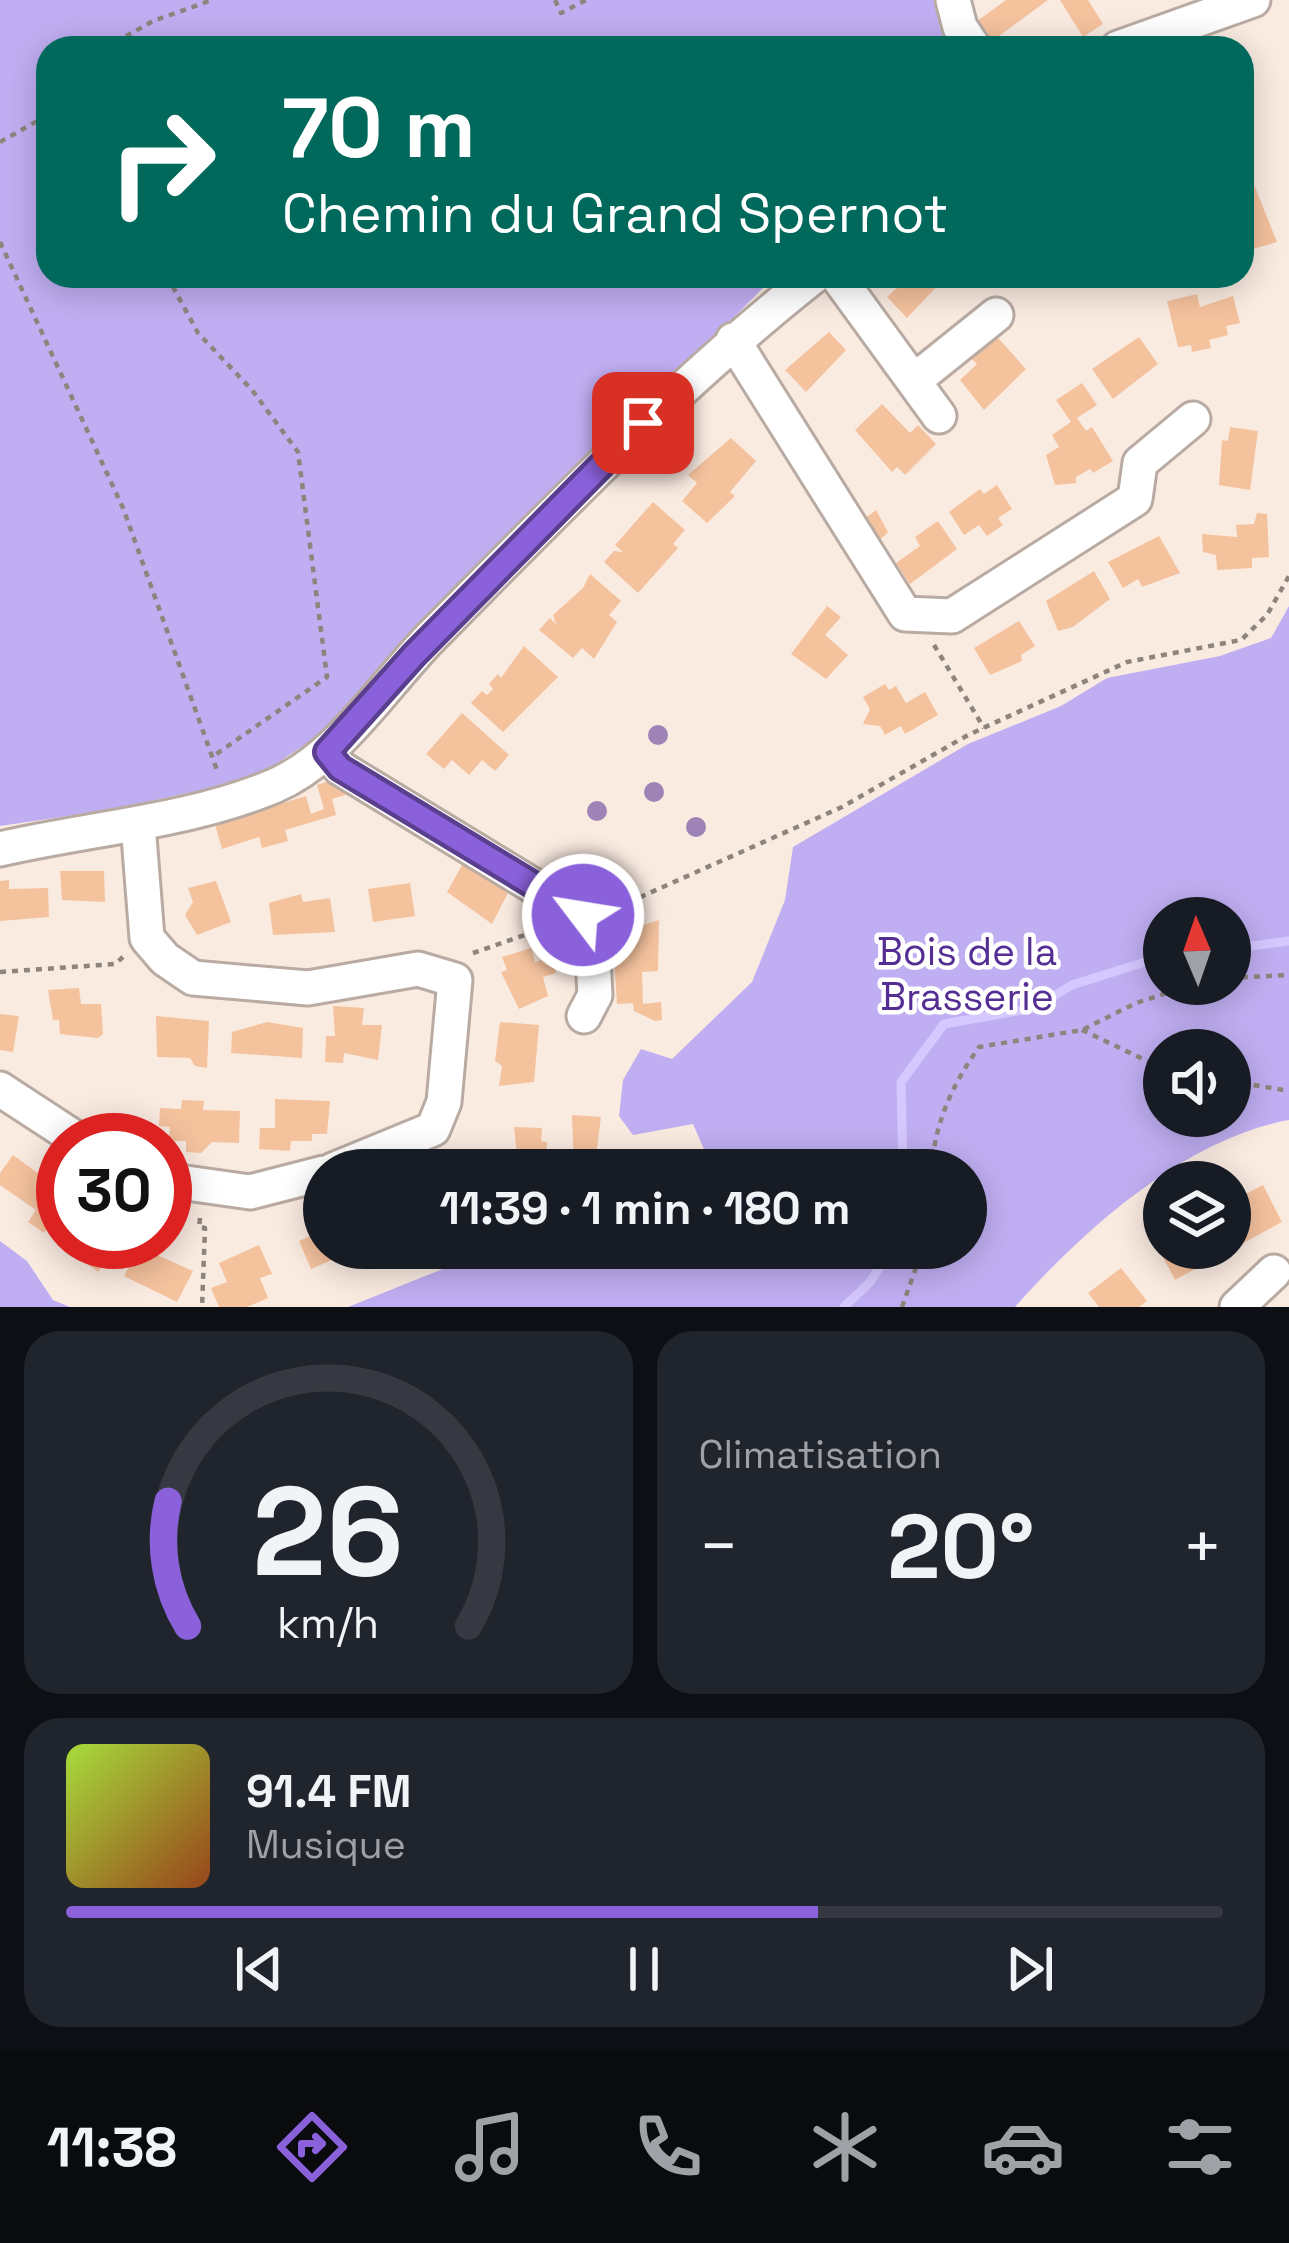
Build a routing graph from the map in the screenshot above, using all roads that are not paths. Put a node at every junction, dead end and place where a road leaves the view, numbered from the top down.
1 (953, 0) edge
2 (1253, 0) edge
3 (966, 36) edge
4 (1152, 36) edge
5 (799, 288) edge
6 (846, 288) edge
7 (996, 315) dead end
8 (733, 340) junction
9 (915, 380) junction
10 (939, 416) dead end
11 (1192, 419) dead end
12 (327, 752) junction
13 (138, 824) junction
14 (0, 849) edge
15 (584, 1016) dead end
16 (0, 1089) edge
17 (37, 1113) edge
18 (384, 1149) edge
19 (303, 1179) edge
20 (192, 1185) edge
21 (1274, 1272) dead end
22 (1237, 1307) edge

1 - 3 street
2 - 4 street
5 - 8 street
6 - 9 street
7 - 9 street
8 - 11 street
8 - 12 street
9 - 10 street
12 - 13 street
12 - 15 street
13 - 14 street
13 - 18 street
16 - 17 street
19 - 20 street
21 - 22 street

